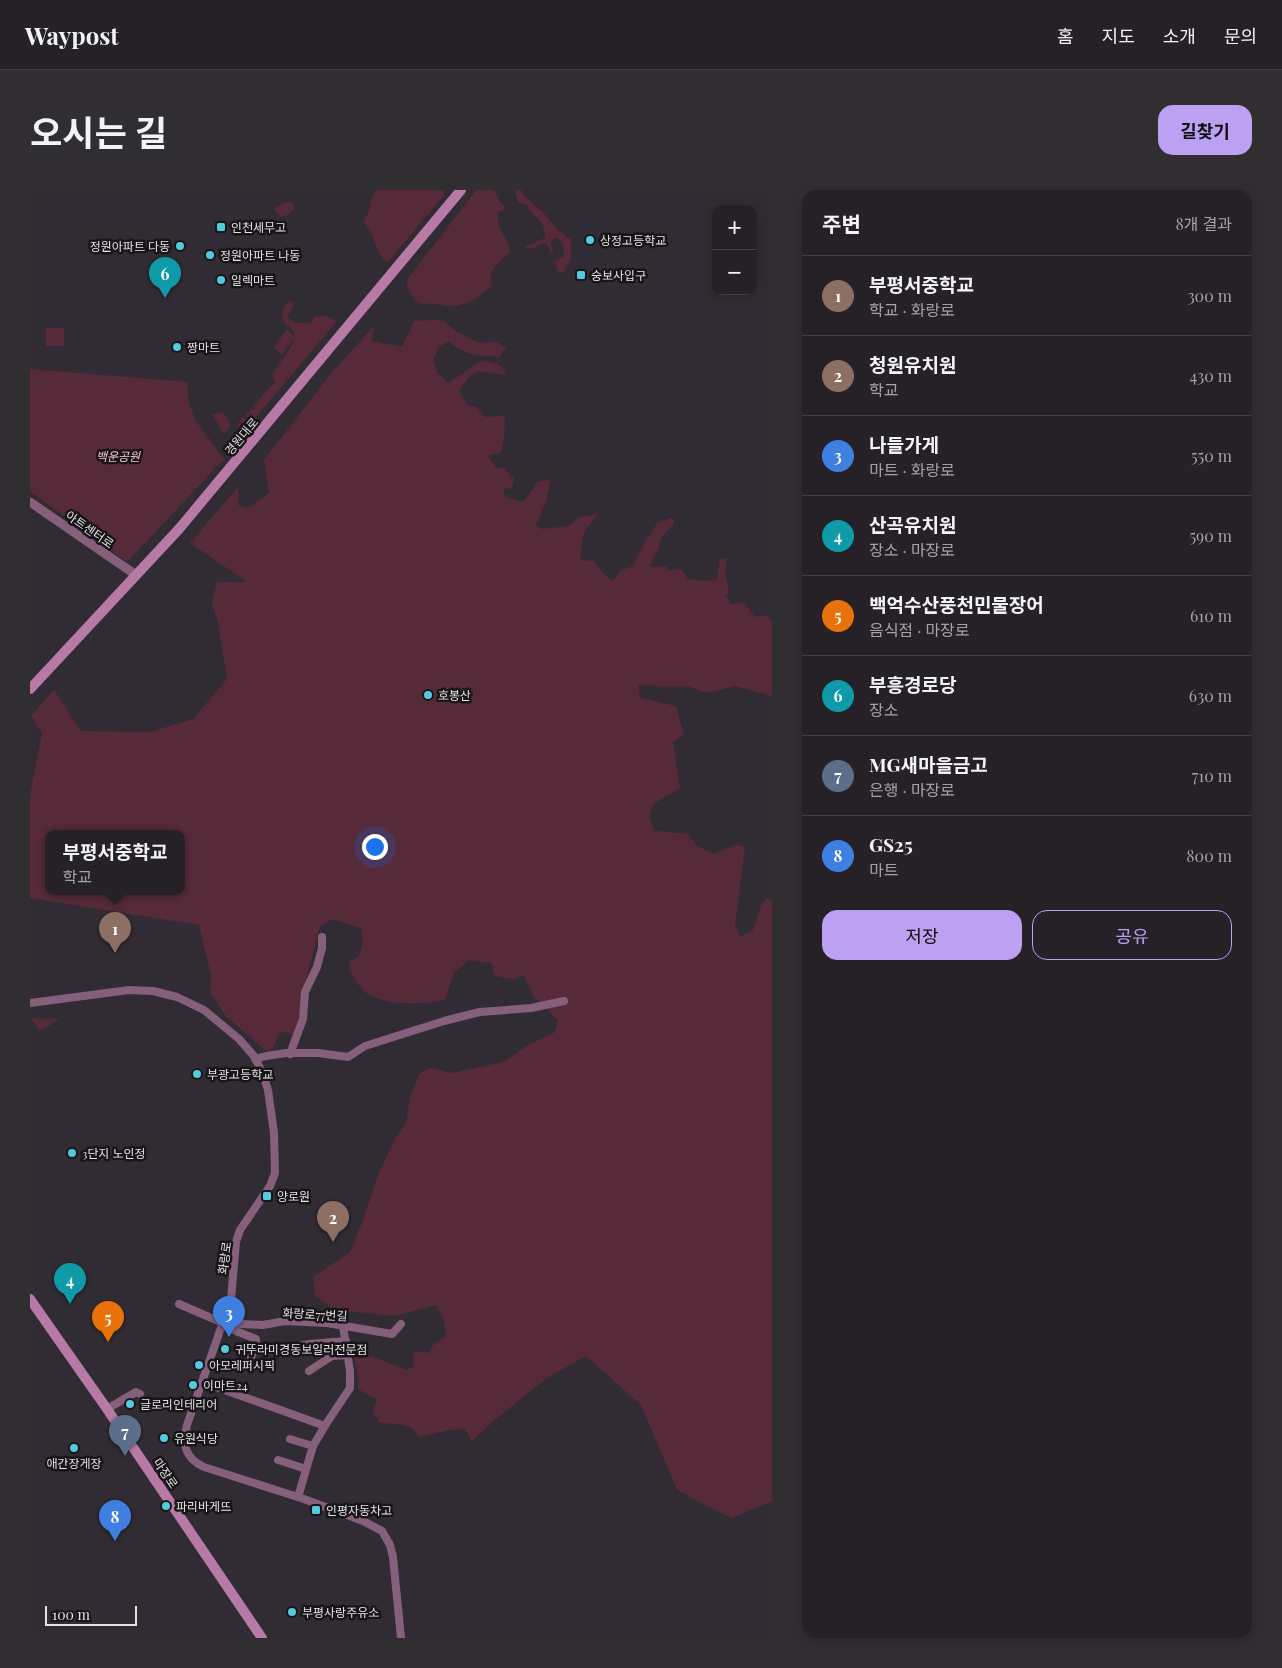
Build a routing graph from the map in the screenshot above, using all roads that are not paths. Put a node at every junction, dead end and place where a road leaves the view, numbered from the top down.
1 (461, 190) edge
2 (30, 502) edge
3 (136, 575) junction
4 (30, 689) edge
5 (322, 937) dead end
6 (564, 1001) dead end
7 (30, 1003) edge
8 (290, 1054) junction
9 (255, 1059) junction
10 (30, 1299) edge
11 (180, 1304) dead end
12 (223, 1323) junction
13 (401, 1324) dead end
14 (343, 1326) junction
15 (346, 1341) junction
16 (271, 1351) dead end
17 (348, 1355) junction
18 (251, 1357) dead end
19 (309, 1372) dead end
20 (202, 1382) junction
21 (140, 1394) dead end
22 (107, 1409) junction
23 (325, 1426) junction
24 (290, 1439) dead end
25 (313, 1446) junction
26 (278, 1460) dead end
27 (306, 1469) junction
28 (298, 1497) junction
29 (262, 1638) edge
30 (401, 1638) edge

1 - 3 main road, 경원대로
2 - 3 street, 아트센터로
3 - 4 main road, 경원대로
5 - 8 street
6 - 8 street
7 - 9 street, 화랑로
8 - 9 street
9 - 12 street, 화랑로
10 - 22 main road, 마장로
11 - 12 street
12 - 14 street, 화랑로77번길
12 - 18 street
12 - 20 street, 화랑로
13 - 14 street, 화랑로77번길
14 - 15 street
15 - 16 street
15 - 17 street
17 - 19 street
17 - 23 street
20 - 23 street
20 - 28 street, 화랑로
21 - 22 street
22 - 29 main road, 마장로
23 - 25 street
24 - 25 street
25 - 27 street
26 - 27 street
27 - 28 street
28 - 30 street, 화랑로

